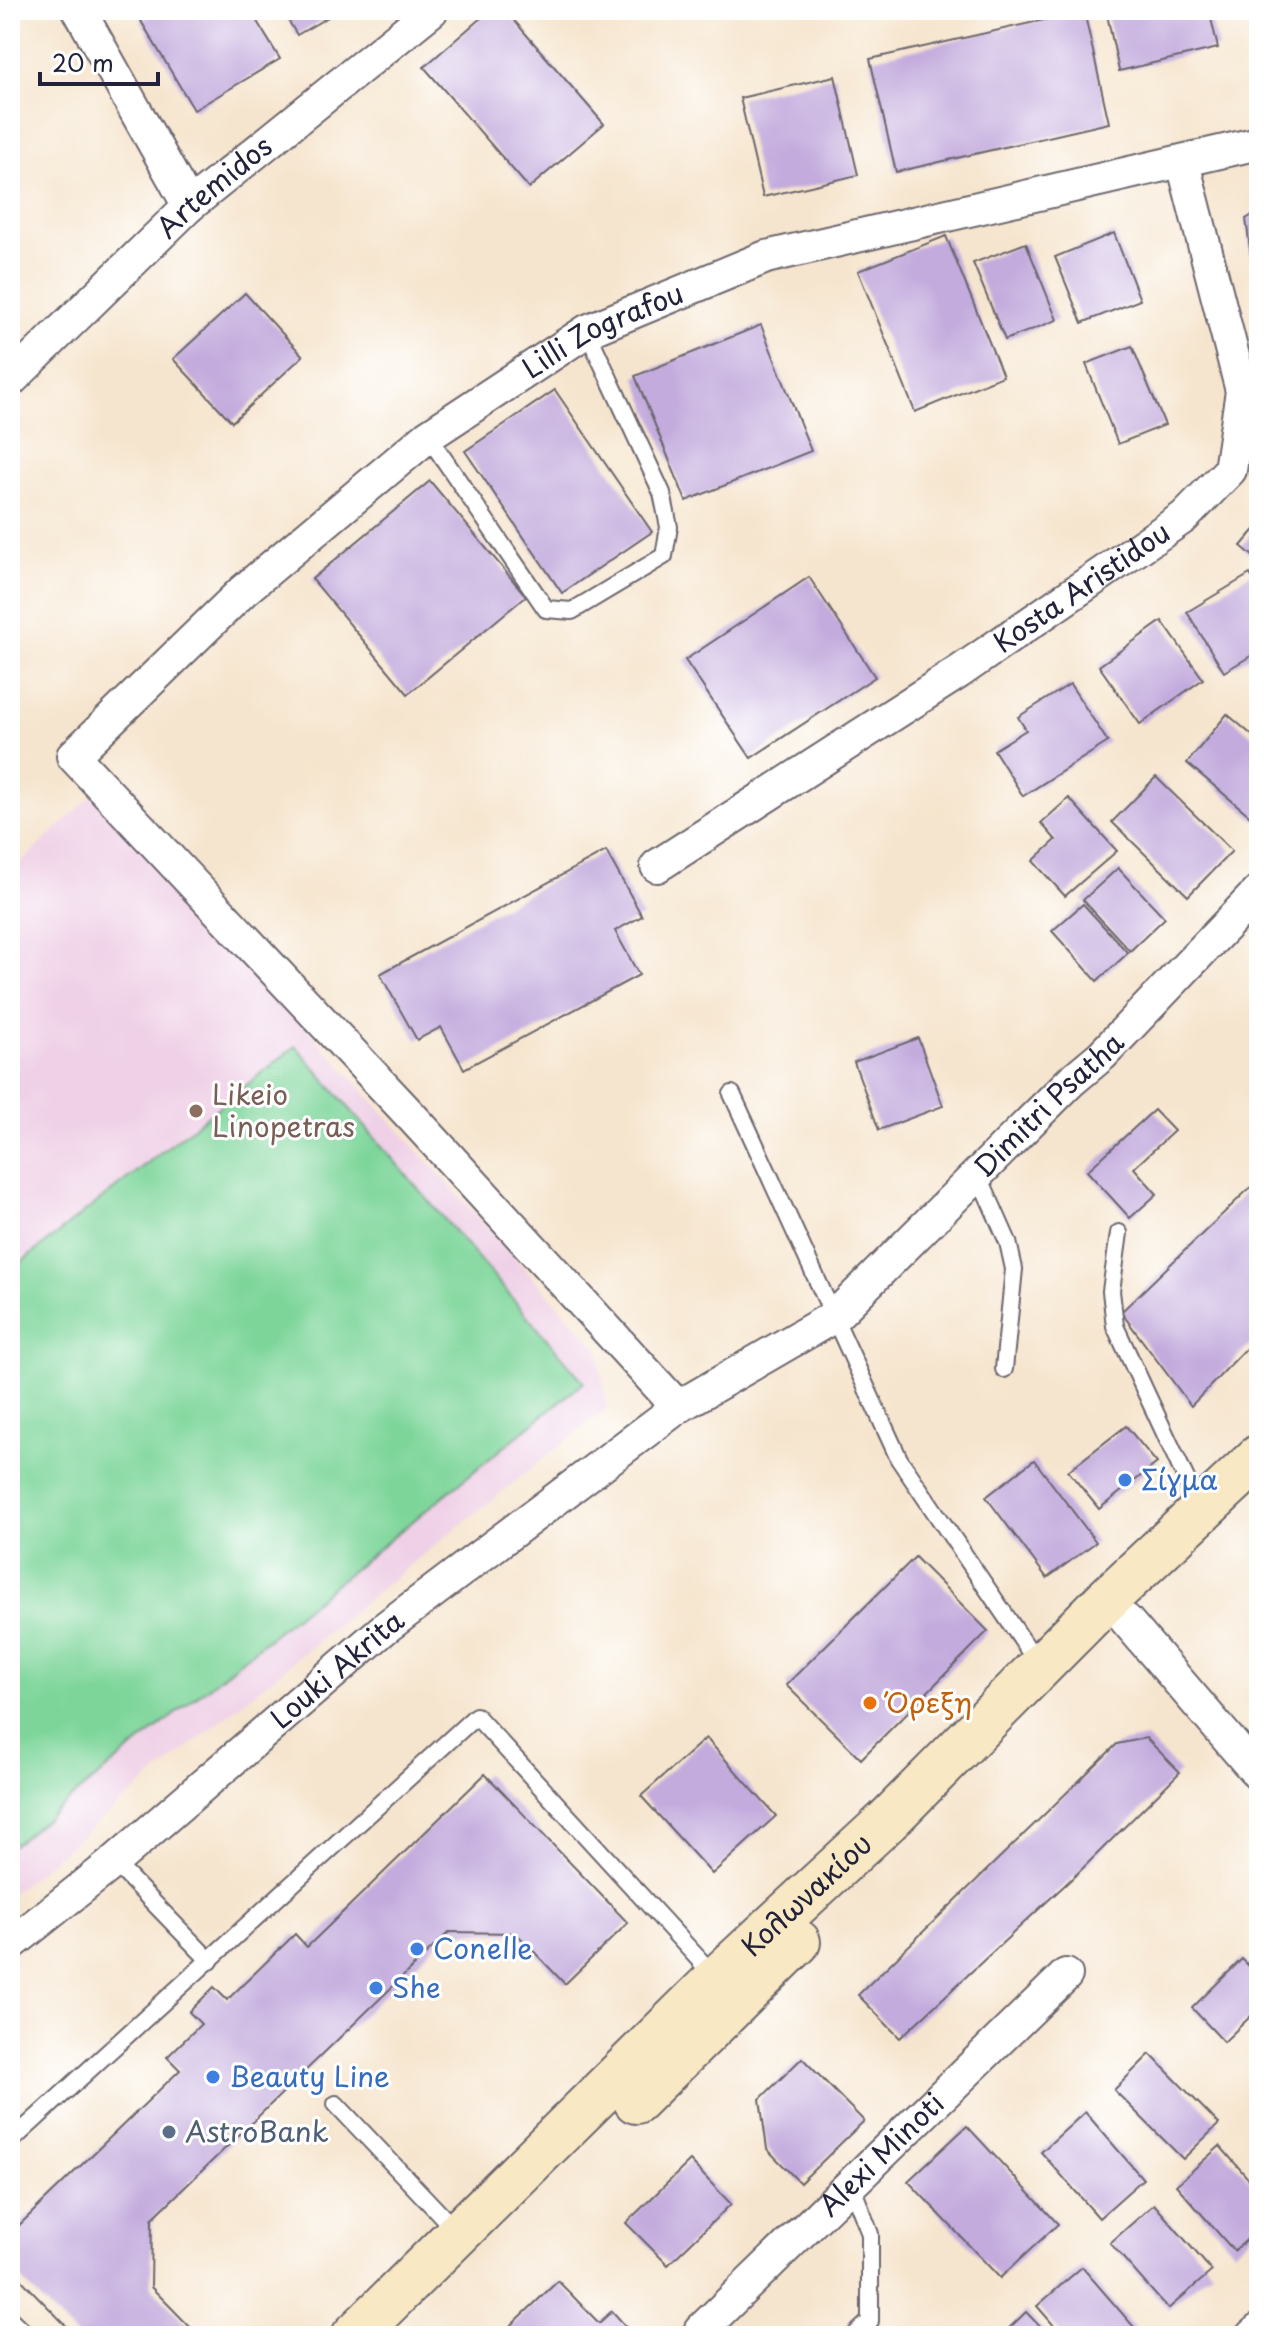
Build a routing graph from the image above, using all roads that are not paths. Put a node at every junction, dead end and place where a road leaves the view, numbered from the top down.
1 (79, 10) edge
2 (432, 10) edge
3 (1259, 143) edge
4 (1183, 163) junction
5 (189, 206) junction
6 (587, 331) junction
7 (10, 381) edge
8 (428, 436) junction
9 (657, 866) dead end
10 (1259, 891) edge
11 (732, 1094) dead end
12 (978, 1174) junction
13 (1119, 1233) dead end
14 (835, 1316) junction
15 (1004, 1369) dead end
16 (678, 1407) junction
17 (1259, 1457) edge
18 (1259, 1492) edge
19 (1201, 1511) junction
20 (1126, 1620) junction
21 (1040, 1667) junction
22 (1259, 1775) edge
23 (114, 1862) junction
24 (10, 1945) edge
25 (210, 1961) junction
26 (1066, 1975) dead end
27 (716, 1979) junction
28 (336, 2104) dead end
29 (10, 2142) edge
30 (851, 2184) junction
31 (459, 2234) junction
32 (10, 2319) edge
33 (1259, 2330) edge
34 (28, 2336) edge
35 (354, 2336) edge
36 (392, 2336) edge
37 (699, 2336) edge
38 (854, 2336) edge
39 (1252, 2336) edge

1 - 5 street
2 - 5 street, Artemidos
3 - 4 street, Lilli Zografou
4 - 6 street, Lilli Zografou
4 - 9 street, Kosta Aristidou
5 - 7 street, Artemidos
6 - 8 street, Lilli Zografou
6 - 8 lane
8 - 16 street, Lilli Zografou
10 - 12 street, Dimitri Psatha
11 - 14 lane
12 - 14 street, Dimitri Psatha
12 - 15 lane
13 - 19 lane
14 - 16 street, Dimitri Psatha
14 - 21 lane
16 - 23 street, Louki Akrita
17 - 19 main road, Κολωνακίου
18 - 20 main road, Κολωνακίου
19 - 21 main road, Κολωνακίου
20 - 22 street
20 - 36 main road, Κολωνακίου
21 - 27 main road, Κολωνακίου
23 - 24 street, Louki Akrita
23 - 25 lane
25 - 27 lane
25 - 29 lane
26 - 30 street, Alexi Minoti
27 - 31 main road, Κολωνακίου
28 - 31 lane
30 - 37 street, Alexi Minoti
30 - 38 lane
31 - 35 main road, Κολωνακίου
32 - 34 lane
33 - 39 street

